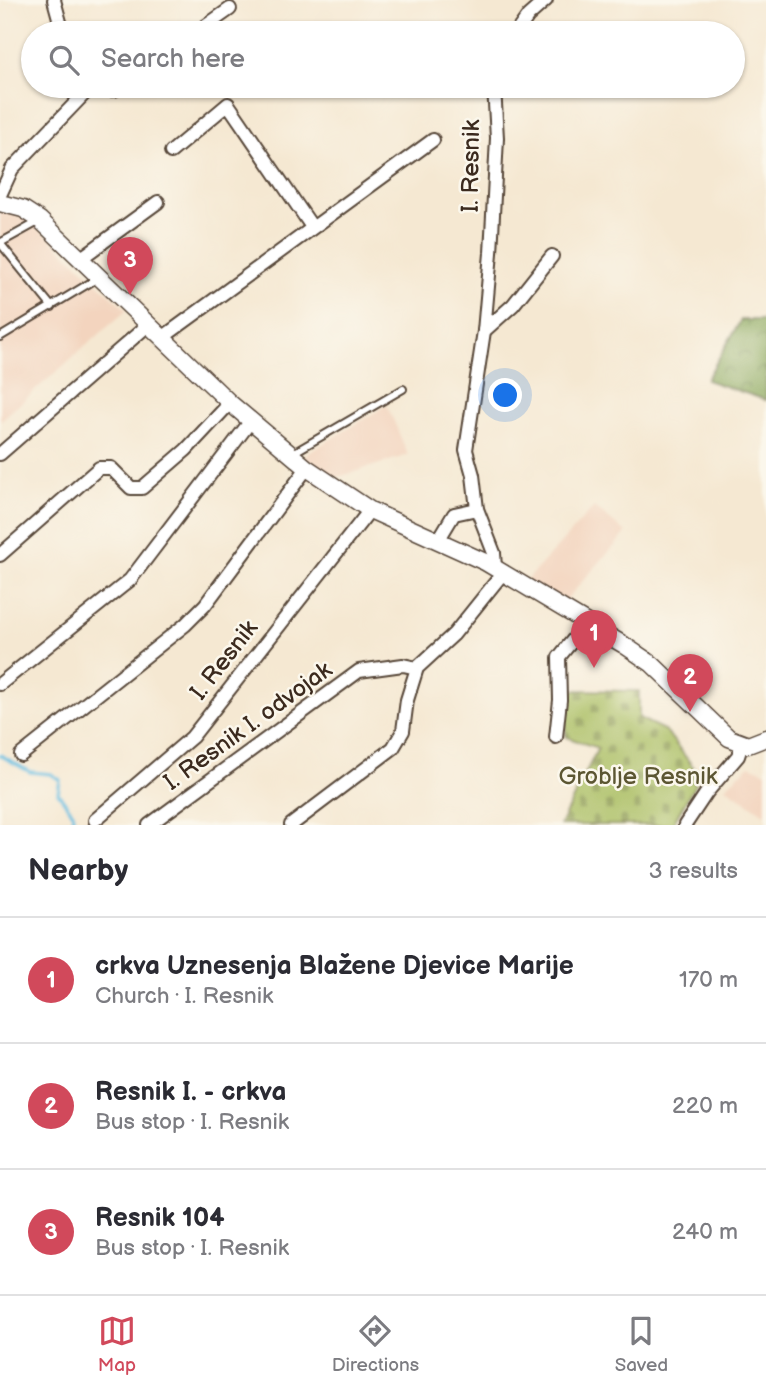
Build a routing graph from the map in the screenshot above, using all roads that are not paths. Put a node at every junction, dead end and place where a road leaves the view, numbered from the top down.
1 (54, 0) edge
2 (546, 0) edge
3 (230, 9) dead end
4 (60, 21) edge
5 (213, 21) edge
6 (524, 21) edge
7 (78, 98) edge
8 (495, 98) edge
9 (433, 140) dead end
10 (171, 152) dead end
11 (0, 195) edge
12 (158, 202) dead end
13 (0, 203) edge
14 (40, 220) junction
15 (313, 227) junction
16 (0, 243) edge
17 (552, 256) dead end
18 (80, 259) junction
19 (99, 277) junction
20 (52, 307) junction
21 (148, 325) junction
22 (484, 331) junction
23 (0, 337) edge
24 (162, 338) junction
25 (403, 389) dead end
26 (230, 403) junction
27 (250, 422) junction
28 (0, 454) edge
29 (290, 455) junction
30 (307, 468) junction
31 (477, 509) junction
32 (370, 510) junction
33 (439, 539) junction
34 (0, 555) edge
35 (499, 570) junction
36 (586, 624) junction
37 (417, 668) junction
38 (0, 684) edge
39 (556, 737) dead end
40 (766, 738) edge
41 (742, 744) junction
42 (21, 755) dead end
43 (95, 820) dead end
44 (149, 825) edge
45 (291, 825) edge
46 (685, 825) edge

1 - 4 street
2 - 6 street
3 - 5 street
7 - 11 street
8 - 22 street, I. Resnik
9 - 15 street, I. Resnik
10 - 15 street
12 - 18 street
13 - 14 street
14 - 16 lane
14 - 18 street
15 - 24 street, I. Resnik
16 - 20 lane
17 - 22 street
18 - 19 street
19 - 20 lane
19 - 21 street
20 - 23 lane
21 - 24 street
21 - 28 street
22 - 31 street, I. Resnik
24 - 26 street
25 - 29 lane
26 - 27 street
26 - 34 street
27 - 29 street
27 - 38 street
29 - 30 street
30 - 32 street
30 - 42 street, I. Resnik
31 - 33 street
31 - 35 street, I. Resnik
32 - 33 street
32 - 43 street, I. Resnik
33 - 35 street
35 - 36 street
35 - 37 street
36 - 39 street
36 - 41 street
37 - 44 street, I. Resnik I. odvojak
37 - 45 street
40 - 41 street
41 - 46 street

